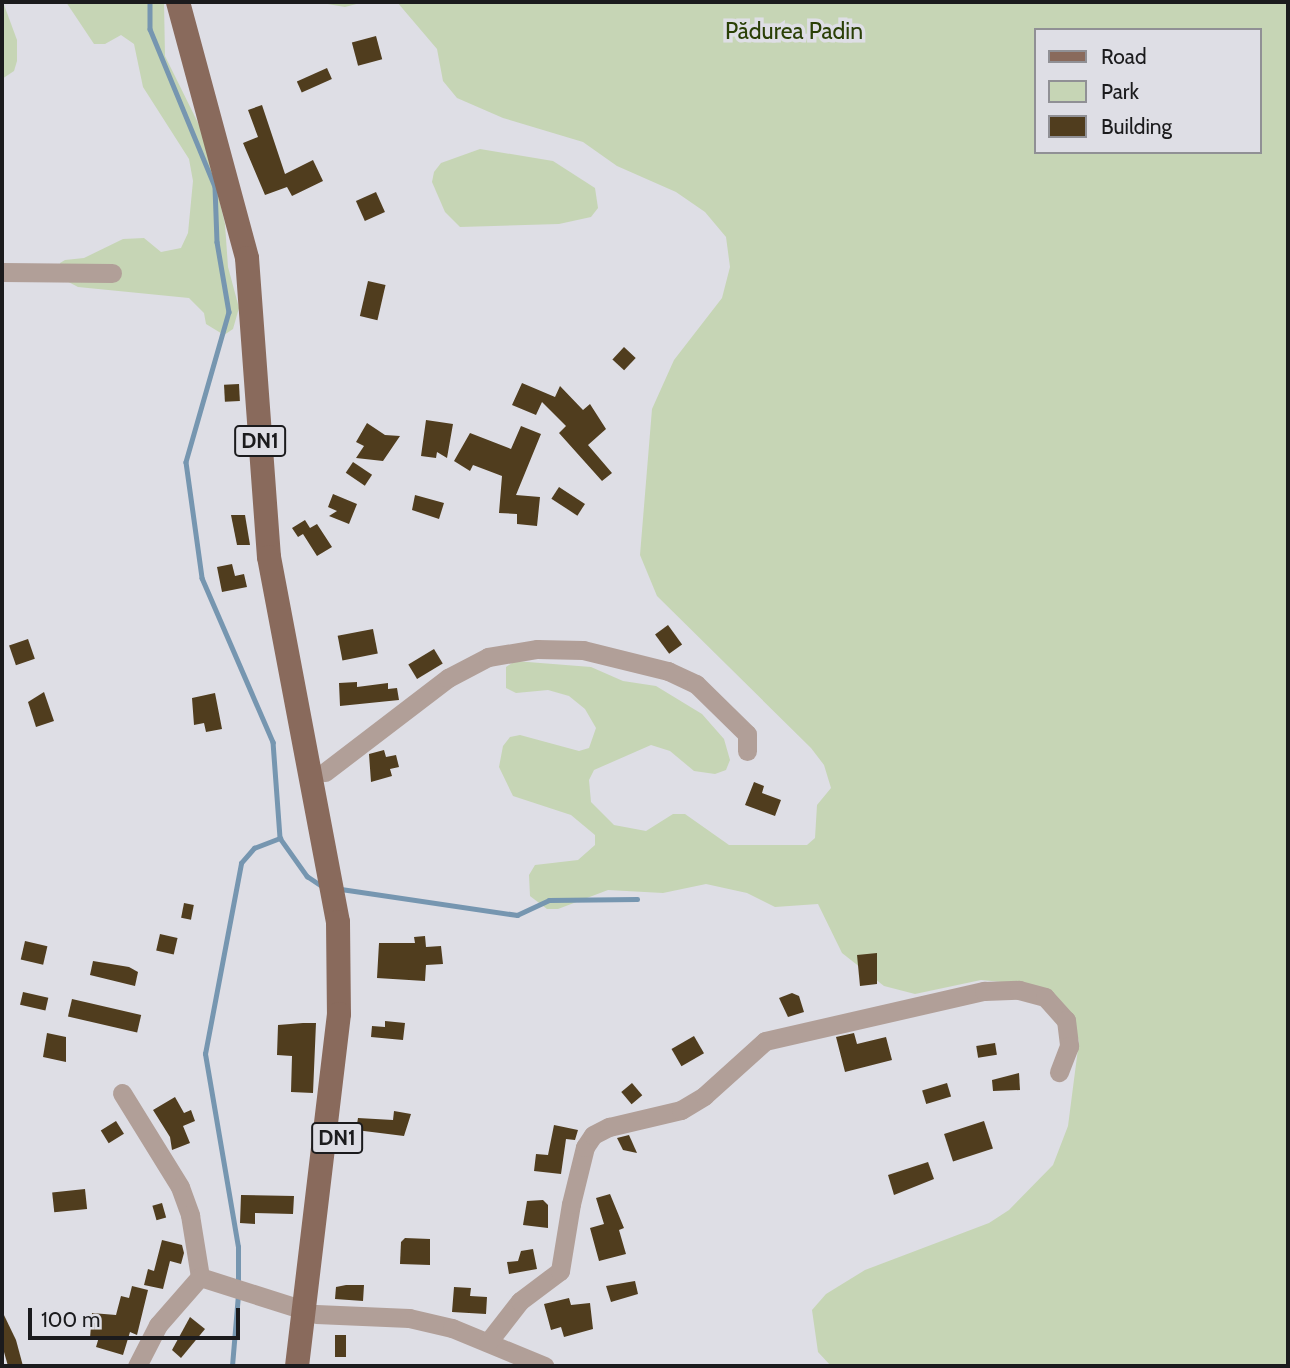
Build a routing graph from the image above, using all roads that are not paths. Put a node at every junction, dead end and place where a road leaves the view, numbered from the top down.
1 (177, 2) edge
2 (191, 2) edge
3 (2, 272) edge
4 (112, 273) dead end
5 (747, 751) dead end
6 (325, 772) junction
7 (339, 882) junction
8 (1059, 1072) dead end
9 (122, 1093) dead end
10 (200, 1276) junction
11 (310, 1312) junction
12 (488, 1342) junction
13 (137, 1366) edge
14 (297, 1366) edge
15 (310, 1366) edge
16 (544, 1366) edge

1 - 7 main road, DN1
2 - 6 main road, DN1
3 - 4 street
5 - 6 street
6 - 7 main road, DN1
7 - 11 main road, DN1
8 - 12 street
9 - 10 street
10 - 11 street
10 - 13 street
11 - 12 street
11 - 14 main road, DN1
11 - 15 main road, DN1
12 - 16 street

